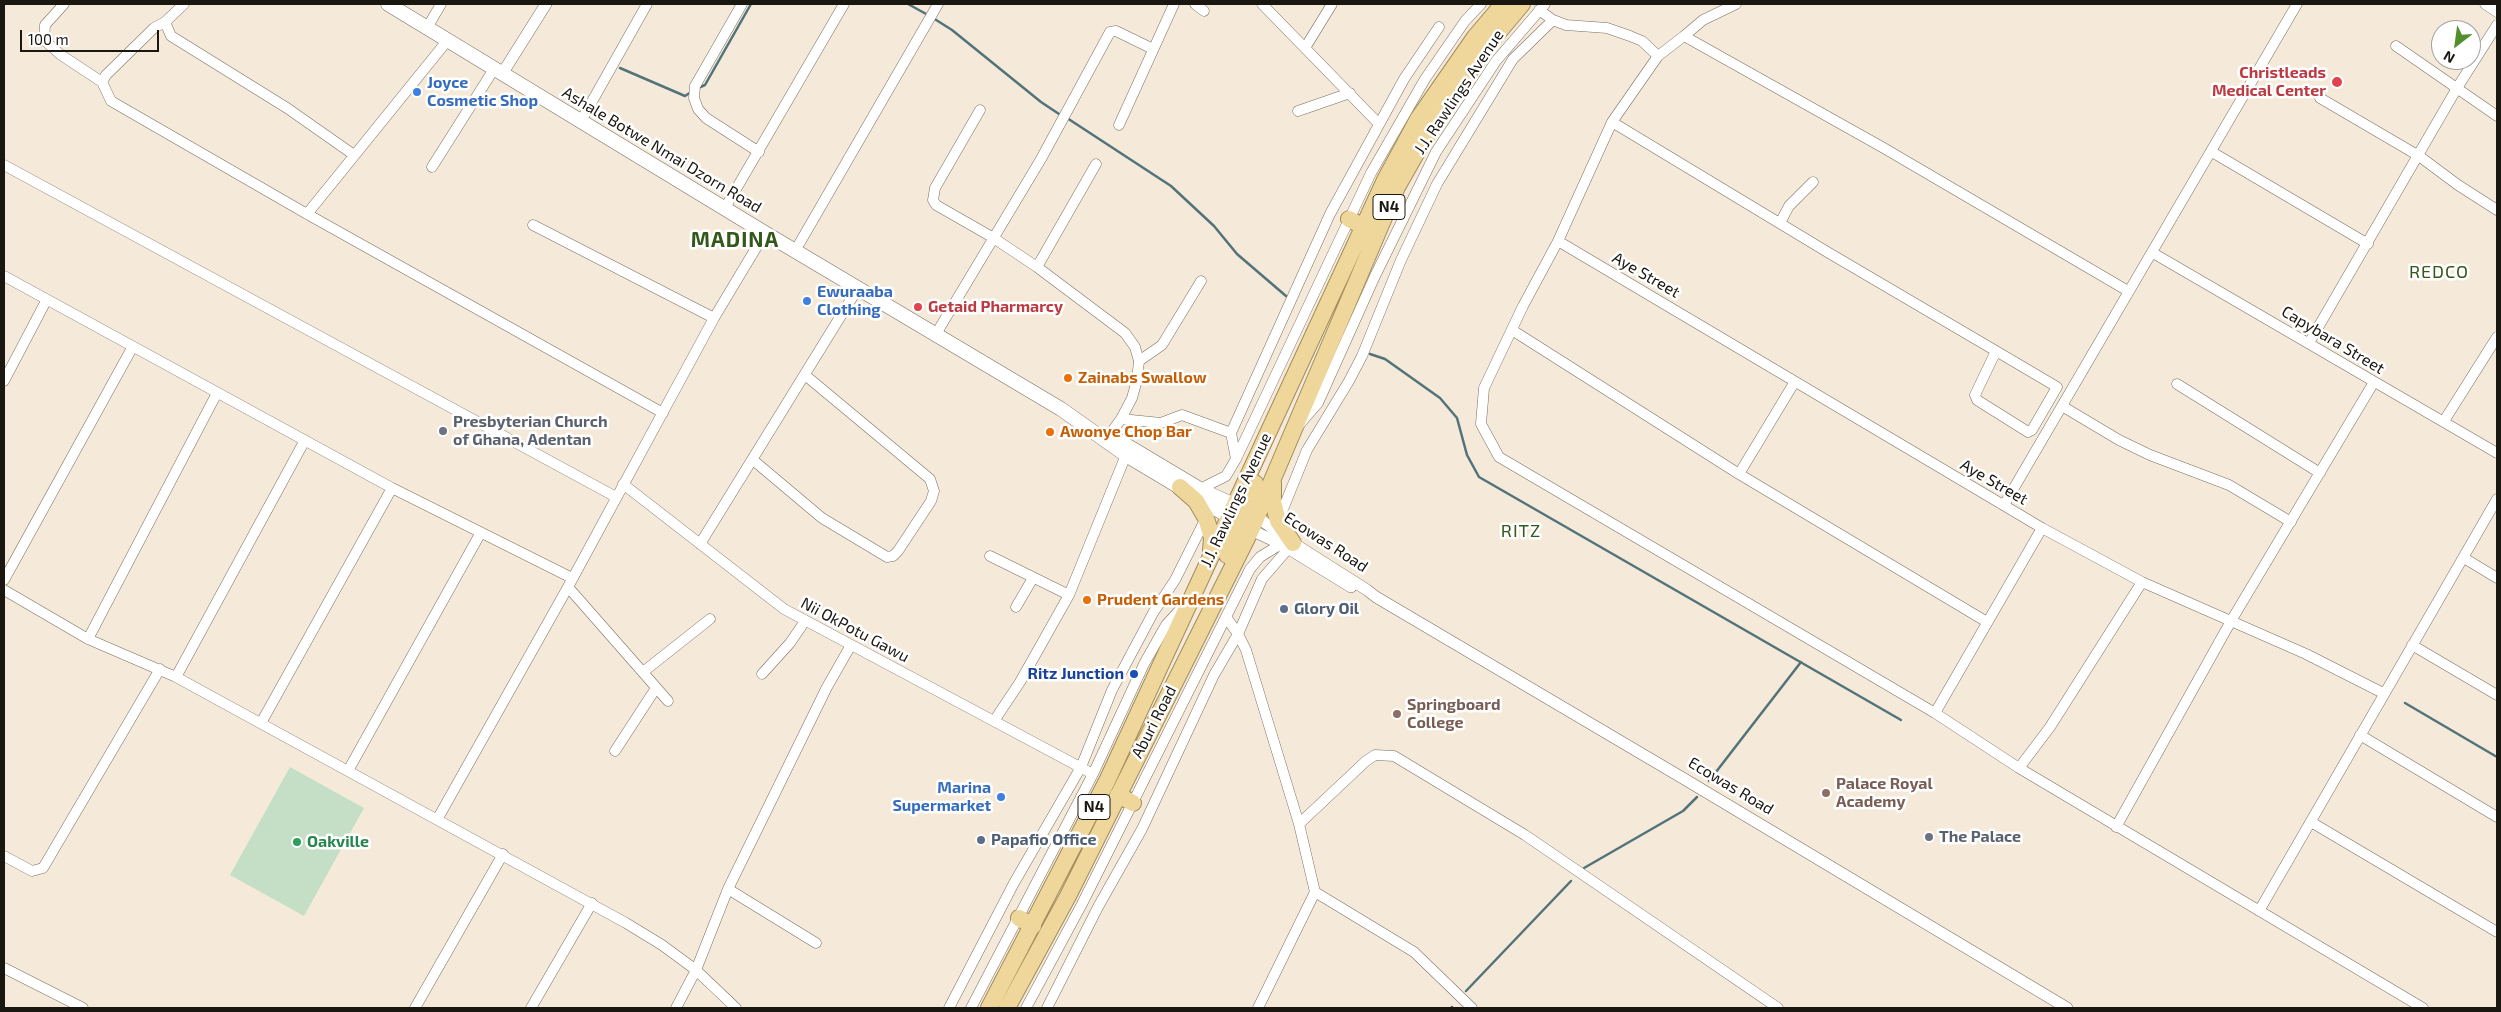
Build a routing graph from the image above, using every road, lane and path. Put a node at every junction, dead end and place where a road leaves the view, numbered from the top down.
1 (64, 4) edge
2 (184, 4) edge
3 (388, 4) edge
4 (441, 4) edge
5 (546, 4) edge
6 (647, 4) edge
7 (742, 4) edge
8 (844, 4) edge
9 (1174, 4) edge
10 (1195, 4) edge
11 (1262, 4) edge
12 (1332, 4) edge
13 (1481, 4) edge
14 (1503, 4) edge
15 (1522, 4) edge
16 (1736, 4) edge
17 (2297, 4) edge
18 (2486, 4) edge
19 (1542, 7) edge
20 (1204, 11) dead end
21 (2497, 12) edge
22 (933, 13) edge
23 (1553, 20) junction
24 (165, 22) junction
25 (2497, 25) edge
26 (1439, 27) dead end
27 (427, 28) junction
28 (1684, 36) junction
29 (447, 41) junction
30 (2396, 46) dead end
31 (1306, 48) junction
32 (1153, 49) junction
33 (1658, 56) junction
34 (498, 71) junction
35 (102, 82) junction
36 (2457, 88) junction
37 (1465, 92) junction
38 (1350, 93) junction
39 (2320, 98) dead end
40 (980, 110) dead end
41 (1298, 111) dead end
42 (2497, 116) edge
43 (581, 121) junction
44 (1612, 122) junction
45 (1378, 123) junction
46 (1119, 125) dead end
47 (759, 152) junction
48 (2212, 152) junction
49 (354, 155) junction
50 (2419, 156) junction
51 (1096, 164) dead end
52 (4, 165) edge
53 (432, 168) dead end
54 (1814, 182) dead end
55 (725, 208) junction
56 (2497, 210) edge
57 (307, 214) junction
58 (1356, 223) junction
59 (1780, 223) junction
60 (533, 225) dead end
61 (765, 233) junction
62 (992, 237) junction
63 (1558, 242) junction
64 (2368, 244) junction
65 (795, 250) junction
66 (2153, 253) junction
67 (1037, 268) junction
68 (4, 276) edge
69 (1201, 281) dead end
70 (858, 288) junction
71 (2128, 291) junction
72 (46, 300) junction
73 (714, 318) junction
74 (1512, 330) junction
75 (936, 334) junction
76 (2497, 337) edge
77 (2309, 343) junction
78 (132, 348) junction
79 (1996, 351) junction
80 (1139, 361) junction
81 (805, 375) junction
82 (4, 382) edge
83 (2374, 382) junction
84 (1794, 383) junction
85 (2177, 384) dead end
86 (217, 393) junction
87 (2062, 406) junction
88 (663, 413) junction
89 (1121, 419) junction
90 (2444, 421) junction
91 (1293, 431) joint
92 (1231, 433) junction
93 (1104, 436) junction
94 (305, 440) junction
95 (2497, 453) edge
96 (1126, 455) junction
97 (1236, 459) junction
98 (753, 460) junction
99 (2320, 473) junction
100 (1739, 474) junction
101 (1274, 477) junction
102 (623, 484) junction
103 (1180, 487) junction
104 (392, 488) junction
105 (1203, 491) junction
106 (616, 497) junction
107 (2497, 499) edge
108 (2004, 505) junction
109 (1243, 517) junction
110 (1206, 518) junction
111 (1278, 521) junction
112 (2291, 522) junction
113 (2042, 528) junction
114 (480, 534) junction
115 (700, 544) junction
116 (1290, 548) junction
117 (990, 556) dead end
118 (1210, 556) junction
119 (2464, 558) junction
120 (1033, 578) junction
121 (2497, 578) edge
122 (4, 580) edge
123 (570, 582) junction
124 (2142, 582) junction
125 (4, 590) edge
126 (1069, 595) junction
127 (1189, 601) junction
128 (1016, 607) dead end
129 (1226, 617) junction
130 (710, 619) dead end
131 (805, 621) junction
132 (2231, 621) junction
133 (1987, 622) junction
134 (1238, 634) junction
135 (88, 639) junction
136 (851, 645) junction
137 (2412, 646) junction
138 (160, 669) junction
139 (643, 672) junction
140 (762, 674) dead end
141 (176, 677) junction
142 (656, 688) junction
143 (2384, 693) junction
144 (2497, 695) edge
145 (668, 701) dead end
146 (1936, 713) junction
147 (994, 721) junction
148 (261, 723) junction
149 (2360, 735) junction
150 (615, 751) dead end
151 (1081, 767) junction
152 (2019, 768) junction
153 (349, 769) junction
154 (1093, 774) junction
155 (1118, 795) junction
156 (1133, 803) junction
157 (2497, 817) edge
158 (438, 818) junction
159 (2311, 822) junction
160 (1299, 824) junction
161 (2116, 827) junction
162 (503, 854) junction
163 (4, 856) edge
164 (728, 888) junction
165 (1315, 892) junction
166 (592, 903) junction
167 (2258, 911) junction
168 (1019, 918) junction
169 (1034, 926) junction
170 (2497, 932) edge
171 (816, 942) dead end
172 (4, 968) edge
173 (696, 970) junction
174 (83, 1008) edge
175 (415, 1008) edge
176 (531, 1008) edge
177 (676, 1008) edge
178 (736, 1008) edge
179 (949, 1008) edge
180 (971, 1008) edge
181 (989, 1008) edge
182 (1007, 1008) edge
183 (1026, 1008) edge
184 (1046, 1008) edge
185 (1258, 1008) edge
186 (1472, 1008) edge
187 (1778, 1008) edge
188 (2067, 1008) edge
189 (2423, 1008) edge

1 - 35 street
2 - 24 street
3 - 27 main road, Ashale Botwe Nmai Dzorn Road
4 - 27 street
5 - 34 street
6 - 43 street
7 - 47 street
8 - 47 street
9 - 32 street
10 - 20 street
11 - 31 street
12 - 31 street
13 - 58 street
14 - 58 highway, J.J. Rawlings Avenue / N4
15 - 37 highway, J.J. Rawlings Avenue / N4
16 - 28 street
17 - 48 street
18 - 21 street
19 - 23 street
19 - 37 street
22 - 65 street
23 - 33 street
23 - 111 street
24 - 35 street
24 - 49 street
25 - 36 street
26 - 45 street
27 - 29 main road, Ashale Botwe Nmai Dzorn Road
28 - 33 street
28 - 71 street
29 - 34 main road, Ashale Botwe Nmai Dzorn Road
29 - 49 street
30 - 36 street
31 - 38 street
32 - 46 street
32 - 62 street
33 - 44 street
34 - 43 main road, Ashale Botwe Nmai Dzorn Road
34 - 53 street
35 - 57 street
36 - 42 street
36 - 50 street
37 - 91 highway, J.J. Rawlings Avenue / N4
38 - 41 street
38 - 45 street
39 - 50 street
40 - 62 street
43 - 55 main road, Ashale Botwe Nmai Dzorn Road
44 - 59 street
44 - 63 street
45 - 92 street
47 - 55 street
48 - 64 street
48 - 66 street
49 - 57 street
50 - 56 street
50 - 64 street
51 - 67 street
52 - 106 street
54 - 59 street
55 - 61 main road, Ashale Botwe Nmai Dzorn Road
57 - 88 street
58 - 97 street
58 - 109 highway, J.J. Rawlings Avenue / N4
59 - 79 street
60 - 73 street
61 - 65 main road, Ashale Botwe Nmai Dzorn Road
61 - 73 street
62 - 67 street
62 - 75 street
63 - 74 street
63 - 84 street, Aye Street
64 - 77 street
65 - 70 main road, Ashale Botwe Nmai Dzorn Road
66 - 71 street
66 - 77 street, Capybara Street
67 - 80 street
68 - 72 street
69 - 80 street
70 - 75 main road, Ashale Botwe Nmai Dzorn Road
70 - 81 street
71 - 87 street
72 - 78 street
72 - 82 street
73 - 88 street
74 - 100 street
74 - 146 street
75 - 93 main road, Ashale Botwe Nmai Dzorn Road
76 - 90 street
77 - 83 street, Capybara Street
78 - 86 street
78 - 122 street
79 - 79 street
80 - 89 street
81 - 98 street
81 - 98 street
83 - 90 street, Capybara Street
83 - 99 street
84 - 100 street
84 - 108 street, Aye Street
85 - 99 street
86 - 94 street
86 - 135 street
87 - 108 street
87 - 112 street
88 - 102 street
89 - 92 street
89 - 93 street
90 - 95 street, Capybara Street
91 - 101 highway, Aburi Road / N4
92 - 97 street
93 - 96 main road
93 - 105 main road
94 - 104 street
94 - 141 street
96 - 103 main road
96 - 126 street
97 - 105 street
98 - 115 street
99 - 112 street
100 - 133 street
101 - 109 highway, Aburi Road / N4
101 - 111 highway
102 - 106 street
102 - 115 street, Nii OkPotu Gawu
103 - 109 main road
103 - 110 highway
104 - 114 street
104 - 148 street
105 - 109 main road
106 - 123 street
107 - 119 street
108 - 113 street, Aye Street
109 - 116 street, Ecowas Road
109 - 118 highway, J.J. Rawlings Avenue / N4
109 - 155 highway, Aburi Road / N4
110 - 118 highway
110 - 151 street
111 - 116 highway
112 - 132 street
113 - 124 street, Aye Street
113 - 133 street
114 - 123 street
114 - 153 street
115 - 131 street, Nii OkPotu Gawu
116 - 129 street
116 - 134 street
116 - 188 street, Ecowas Road
117 - 120 street
118 - 127 highway, J.J. Rawlings Avenue / N4
119 - 121 street
119 - 137 street
120 - 126 street
120 - 128 street
123 - 139 street
123 - 158 street
124 - 132 street, Aye Street
124 - 152 street
125 - 135 street
126 - 147 street
127 - 154 street
127 - 169 highway, J.J. Rawlings Avenue / N4
129 - 134 street
129 - 156 street
130 - 139 street
131 - 136 street, Nii OkPotu Gawu
131 - 140 street
132 - 143 street, Aye Street
132 - 161 street
133 - 146 street
134 - 160 street
134 - 184 street
135 - 138 street
136 - 147 street, Nii OkPotu Gawu
136 - 164 street
137 - 143 street
137 - 144 street
138 - 141 street
138 - 163 street
139 - 142 street
141 - 148 street
142 - 145 street
142 - 150 street
143 - 149 street
146 - 152 street
147 - 151 street, Nii OkPotu Gawu
148 - 153 street
149 - 157 street
149 - 159 street
151 - 154 street, Nii OkPotu Gawu
151 - 179 street
152 - 161 street
153 - 158 street
154 - 168 street
155 - 156 highway
155 - 182 highway, Aburi Road / N4
156 - 183 street
158 - 162 street
159 - 167 street
159 - 170 street
160 - 165 street
160 - 187 street
161 - 167 street
162 - 166 street
162 - 175 street
164 - 171 street
164 - 173 street
165 - 185 street
165 - 186 street
166 - 173 street
166 - 176 street
167 - 189 street
168 - 169 highway
168 - 180 street
169 - 181 highway, J.J. Rawlings Avenue / N4
172 - 174 street
173 - 177 street
173 - 178 street

